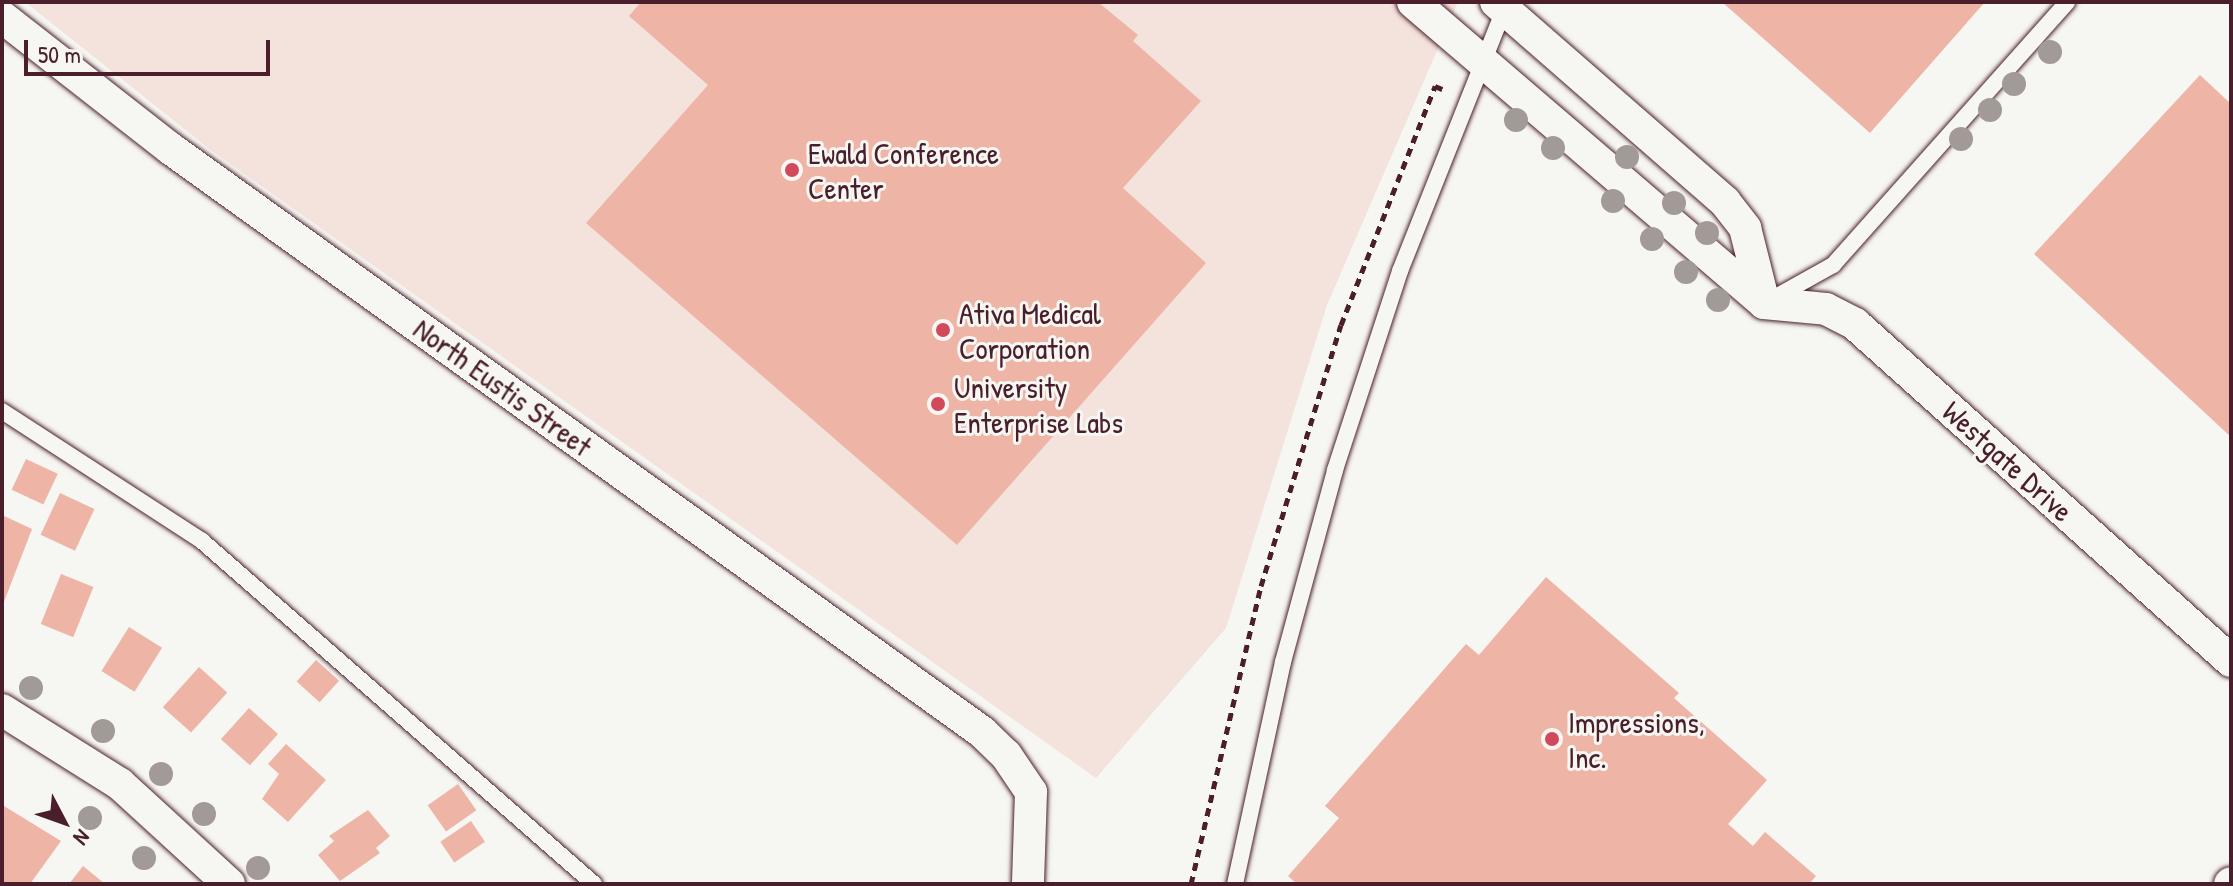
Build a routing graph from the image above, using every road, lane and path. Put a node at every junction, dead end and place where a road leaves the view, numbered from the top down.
1 (1413, 2) edge
2 (2067, 2) edge
3 (1502, 4) edge
4 (2, 17) edge
5 (1480, 62) junction
6 (1442, 89) dead end
7 (1764, 303) junction
8 (2, 411) edge
9 (2231, 661) edge
10 (2, 710) edge
11 (229, 884) edge
12 (594, 884) edge
13 (1028, 884) edge
14 (1191, 884) edge
15 (1235, 884) edge

1 - 5 street
2 - 7 lane
3 - 5 lane
3 - 7 street
4 - 13 street, North Eustis Street
5 - 7 street
5 - 15 lane
6 - 14 path
7 - 9 street, Westgate Drive
8 - 12 lane
10 - 11 street

